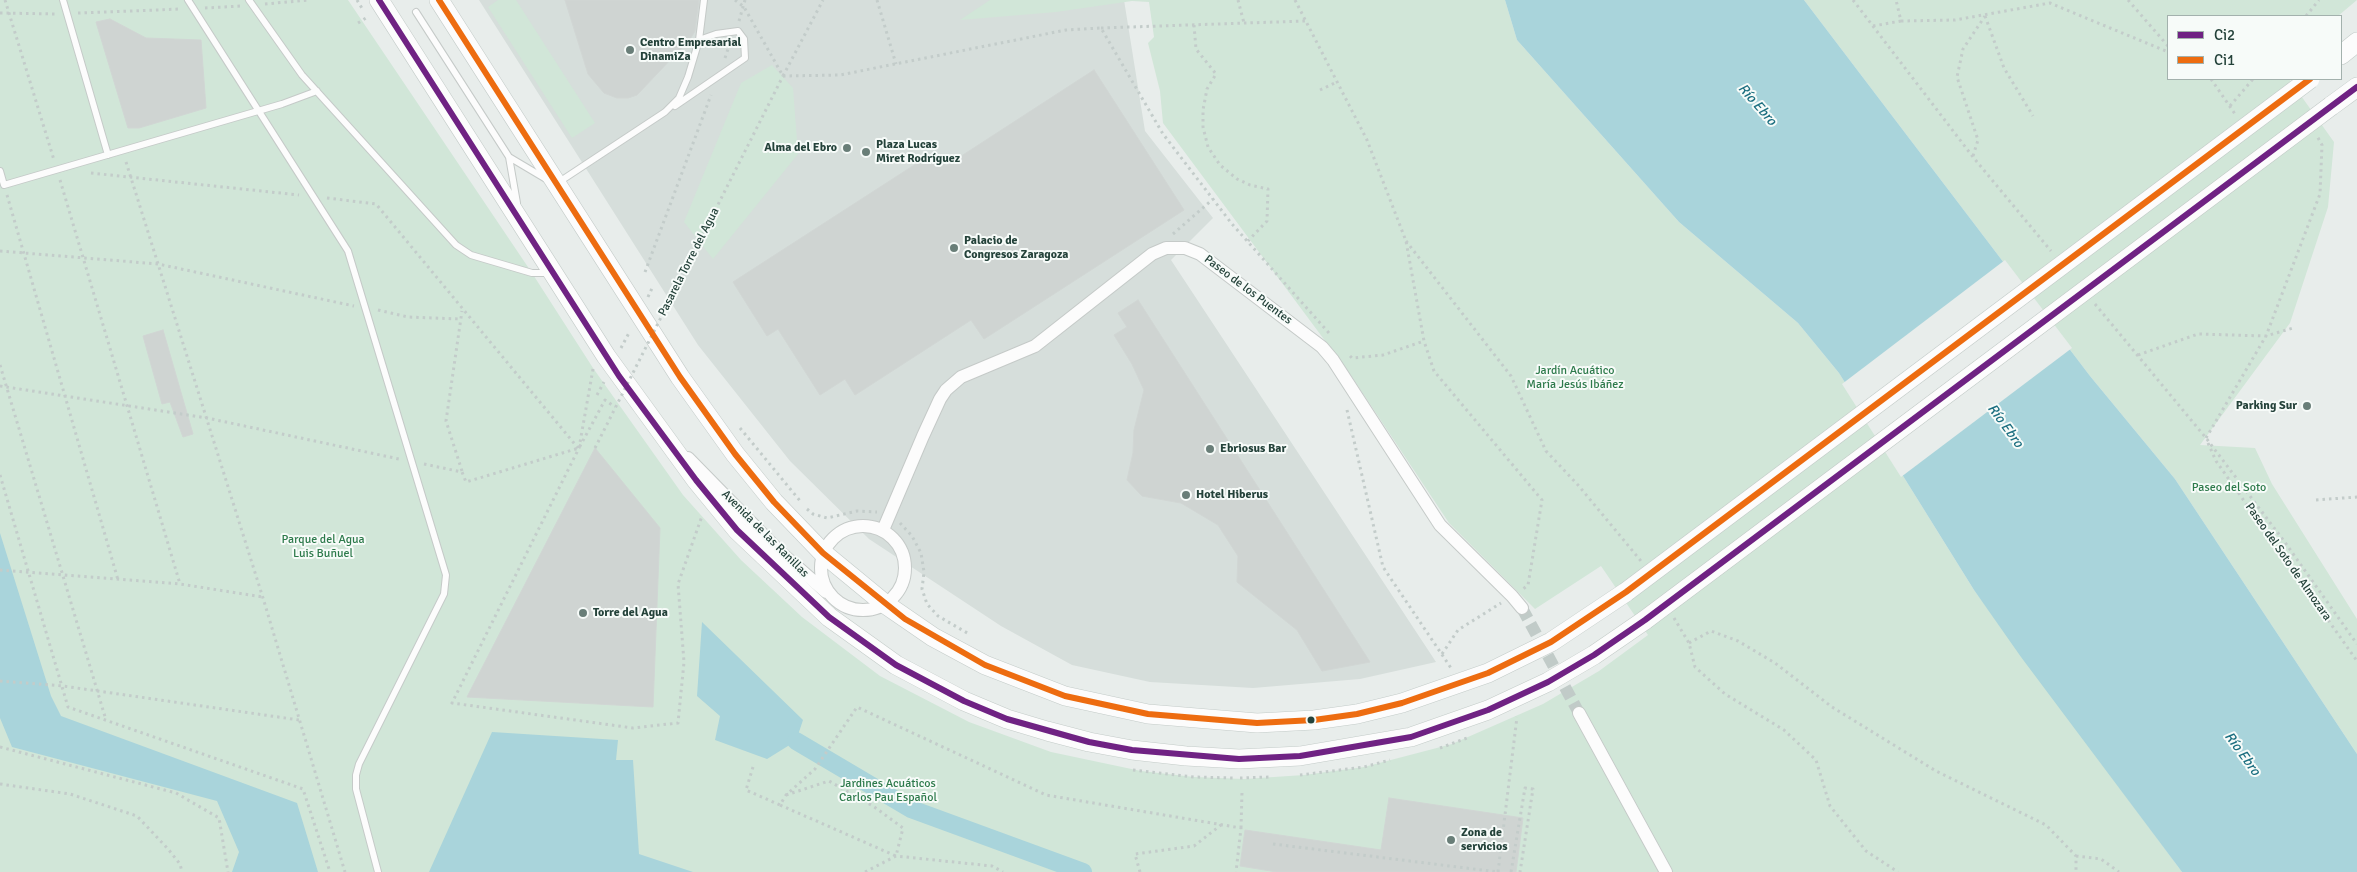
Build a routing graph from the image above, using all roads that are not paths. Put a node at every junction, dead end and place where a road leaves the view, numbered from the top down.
1 (63, 0) edge
2 (188, 0) edge
3 (380, 0) edge
4 (438, 0) edge
5 (704, 0) edge
6 (251, 3) edge
7 (416, 12) dead end
8 (699, 40) junction
9 (2357, 42) edge
10 (2342, 54) edge
11 (2309, 80) edge
12 (2357, 86) edge
13 (317, 91) junction
14 (259, 109) junction
15 (665, 112) junction
16 (108, 155) junction
17 (509, 158) junction
18 (0, 171) edge
19 (556, 184) junction
20 (519, 219) junction
21 (553, 272) junction
22 (667, 440) junction
23 (883, 530) junction
24 (822, 561) junction
25 (820, 586) junction
26 (831, 595) junction
27 (885, 604) junction
28 (1522, 608) tunnel mouth
29 (829, 617) junction
30 (1579, 714) tunnel mouth
31 (378, 872) edge
32 (1666, 872) edge

1 - 16 lane
2 - 14 lane
3 - 20 main road, Avenida de las Ranillas
4 - 19 main road, Avenida de las Ranillas
5 - 8 lane
6 - 13 lane
7 - 17 lane
8 - 15 lane
8 - 15 lane
9 - 10 main road
11 - 27 main road, Avenida de las Ranillas, bridge
12 - 29 main road, Avenida de las Ranillas, bridge
13 - 14 lane
13 - 21 lane
14 - 16 lane
14 - 31 lane
15 - 19 lane
16 - 18 lane
17 - 19 lane
17 - 20 lane
19 - 24 main road, Avenida de las Ranillas
20 - 21 main road, Avenida de las Ranillas
21 - 22 main road, Avenida de las Ranillas
22 - 25 street, Avenida de las Ranillas
22 - 29 main road, Avenida de las Ranillas
23 - 24 street
23 - 27 street
23 - 28 street, Paseo de los Puentes
24 - 25 street, Avenida de las Ranillas
24 - 26 street, Avenida de las Ranillas
24 - 27 main road, Avenida de las Ranillas
25 - 26 street, Avenida de las Ranillas
25 - 29 street, Avenida de las Ranillas
26 - 27 street, Avenida de las Ranillas
30 - 32 street

